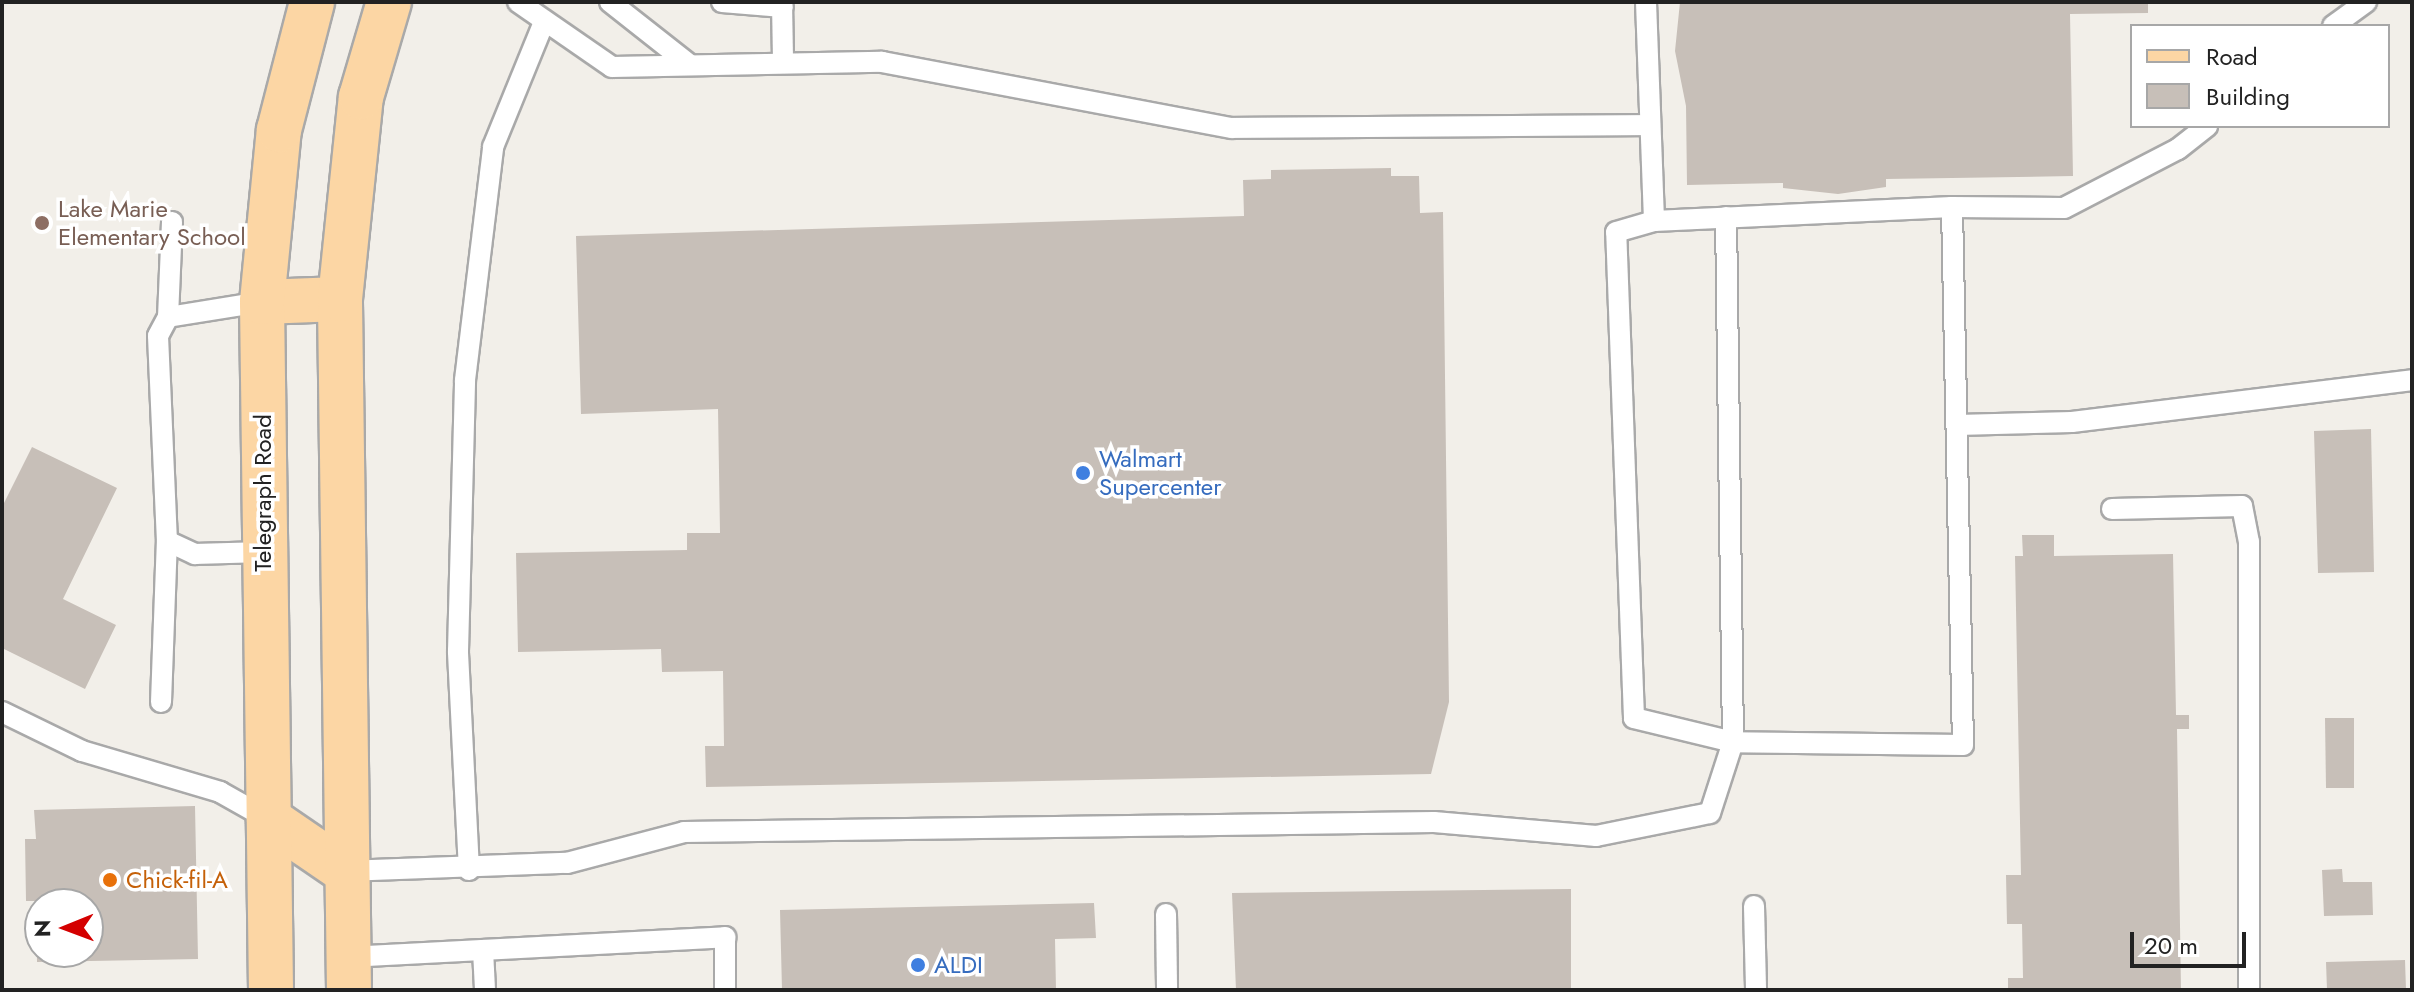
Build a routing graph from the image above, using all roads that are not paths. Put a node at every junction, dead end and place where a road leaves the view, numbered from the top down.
1 (312, 2) edge
2 (389, 2) edge
3 (518, 2) edge
4 (610, 2) edge
5 (722, 2) edge
6 (1646, 2) edge
7 (2366, 2) edge
8 (782, 4) edge
9 (544, 22) junction
10 (2336, 24) edge
11 (783, 61) junction
12 (690, 65) junction
13 (1648, 125) junction
14 (2204, 128) edge
15 (1952, 207) junction
16 (1726, 217) junction
17 (1654, 221) junction
18 (172, 222) dead end
19 (340, 299) junction
20 (262, 302) junction
21 (168, 317) junction
22 (2412, 380) edge
23 (1957, 425) junction
24 (2112, 509) dead end
25 (167, 541) junction
26 (263, 552) junction
27 (161, 702) dead end
28 (2, 712) edge
29 (1733, 742) junction
30 (269, 819) junction
31 (469, 870) junction
32 (345, 871) junction
33 (1754, 906) dead end
34 (1166, 914) dead end
35 (483, 950) junction
36 (348, 973) edge
37 (271, 990) edge
38 (485, 990) edge
39 (725, 990) edge
40 (1167, 990) edge
41 (1756, 990) edge
42 (2249, 990) edge

1 - 20 main road, Telegraph Road
2 - 19 main road
3 - 9 lane
4 - 12 lane
5 - 8 lane
6 - 13 lane
7 - 10 lane
8 - 11 lane
9 - 12 lane
9 - 31 lane
11 - 12 lane
11 - 13 lane
13 - 17 lane
14 - 15 lane
15 - 16 lane
15 - 23 lane
16 - 17 lane
16 - 29 lane
17 - 29 lane
18 - 21 lane
19 - 20 main road
19 - 32 main road
20 - 21 lane
20 - 26 main road, Telegraph Road
21 - 25 lane
22 - 23 lane
23 - 29 lane
24 - 42 lane
25 - 26 lane
25 - 27 lane
26 - 30 main road, Telegraph Road
28 - 30 lane
29 - 31 lane
30 - 32 main road
30 - 37 main road, Telegraph Road
31 - 32 lane
32 - 36 main road
33 - 41 lane
34 - 40 lane
35 - 36 lane
35 - 38 lane
35 - 39 lane

